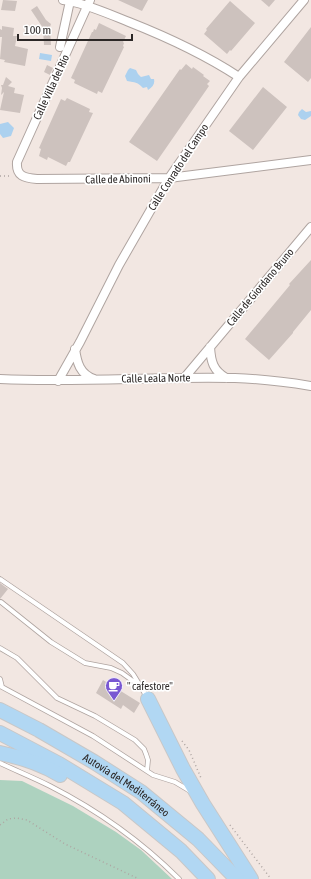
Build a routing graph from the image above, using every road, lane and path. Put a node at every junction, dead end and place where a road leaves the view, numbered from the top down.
1 (304, 0) edge
2 (67, 1) edge
3 (89, 3) edge
4 (60, 47) dead end
5 (239, 77) junction
6 (311, 160) edge
7 (20, 175) junction
8 (0, 176) edge
9 (169, 178) junction
10 (311, 229) edge
11 (210, 347) junction
12 (75, 349) junction
13 (185, 377) junction
14 (227, 378) junction
15 (0, 379) edge
16 (97, 380) junction
17 (58, 381) junction
18 (311, 386) edge
19 (0, 579) edge
20 (1, 602) dead end
21 (0, 648) edge
22 (0, 679) edge
23 (1, 686) edge
24 (145, 694) junction
25 (0, 710) edge
26 (0, 733) edge
27 (0, 753) edge
28 (0, 763) edge
29 (147, 771) junction
30 (203, 804) junction
31 (0, 825) edge
32 (234, 829) dead end
33 (156, 831) junction
34 (139, 879) edge
35 (179, 879) edge
36 (208, 879) edge
37 (237, 879) edge
38 (251, 879) edge
39 (272, 879) edge

1 - 5 street, Calle Conrado del Campo
2 - 3 street
2 - 4 street
3 - 5 street
3 - 7 street, Calle Villa del Río
5 - 9 street, Calle Conrado del Campo
6 - 9 street, Calle de Abinoni
7 - 8 path
7 - 9 street, Calle de Abinoni
9 - 12 street, Calle Conrado del Campo
10 - 11 street, Calle de Giordano Bruno
11 - 13 street, Calle de Giordano Bruno
11 - 14 street
12 - 16 street
12 - 17 street, Calle Conrado del Campo
13 - 14 street, Calle Leala Norte
13 - 16 street, Calle Leala Norte
14 - 18 street, Calle Leala Norte
15 - 17 street, Calle Leala Norte
16 - 17 street, Calle Leala Norte
19 - 24 lane
20 - 24 lane
21 - 29 lane
22 - 23 lane
23 - 29 lane
24 - 30 highway
25 - 37 highway, Autovía del Mediterráneo
26 - 33 highway, Autovía del Mediterráneo
27 - 33 highway
28 - 35 lane
29 - 30 lane
30 - 38 highway
31 - 34 path
32 - 39 path
33 - 36 highway, Autovía del Mediterráneo

